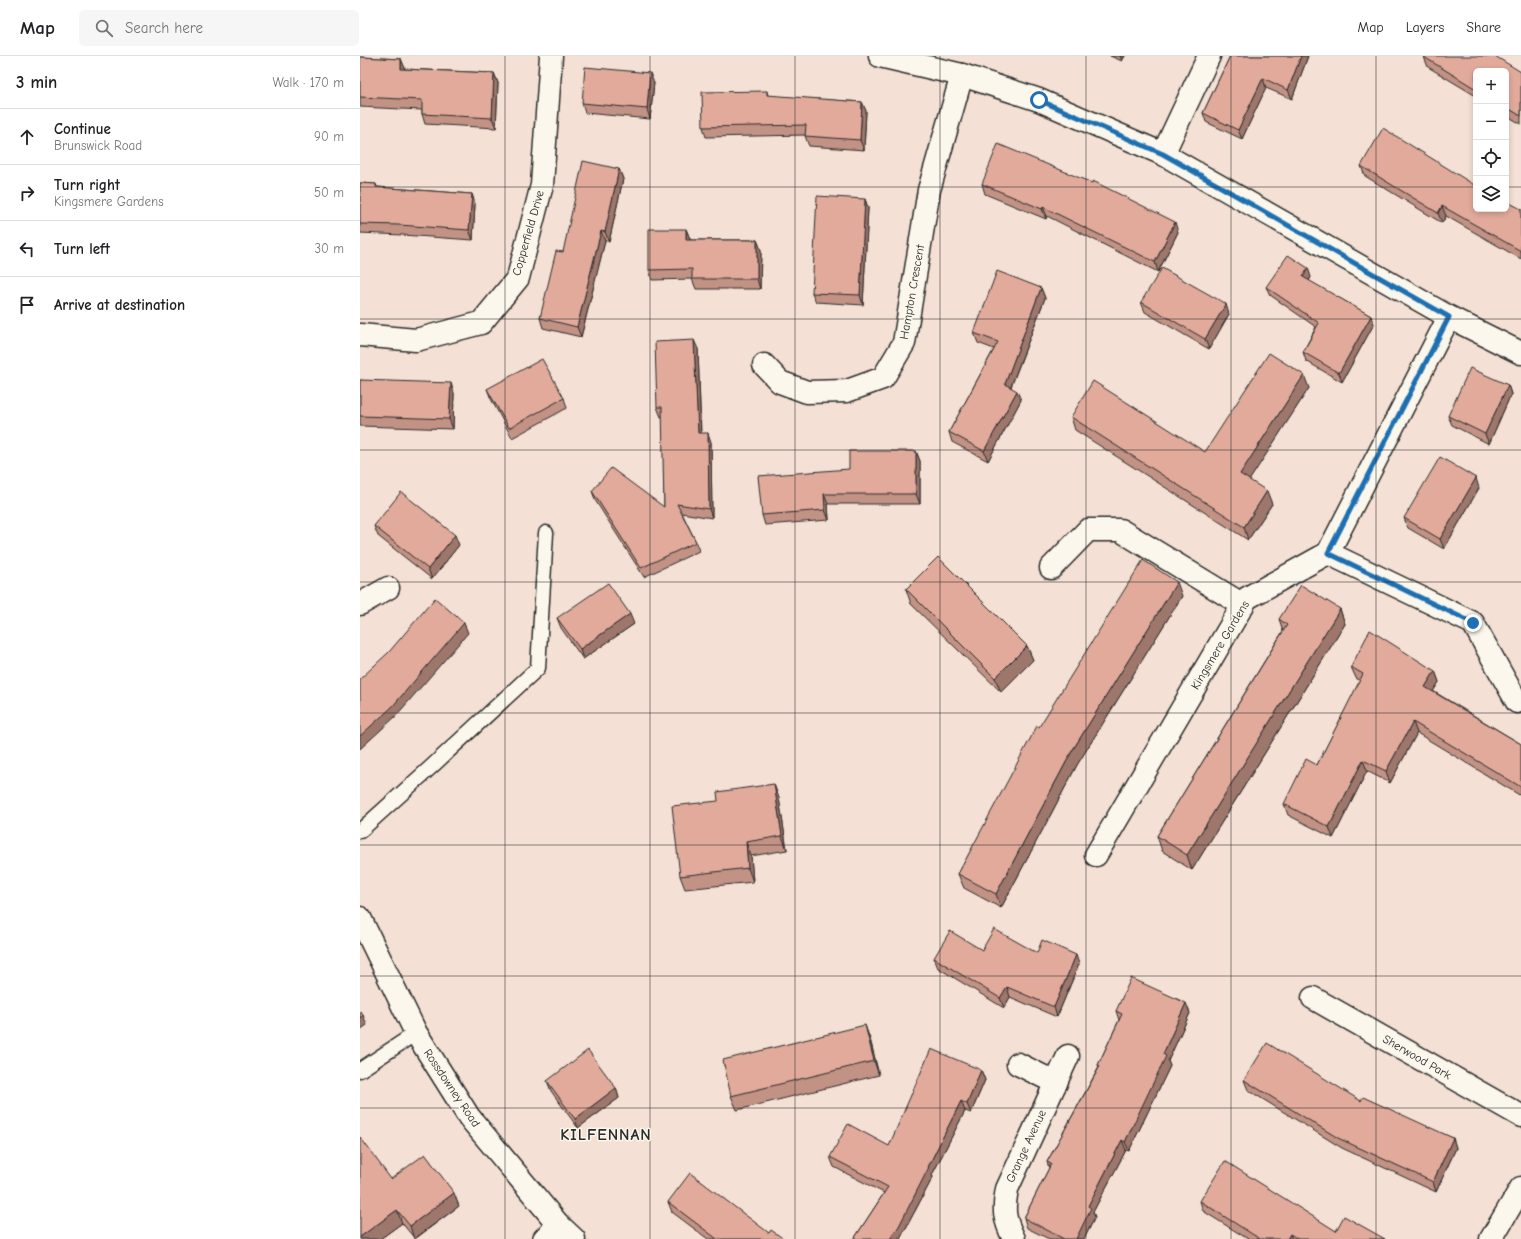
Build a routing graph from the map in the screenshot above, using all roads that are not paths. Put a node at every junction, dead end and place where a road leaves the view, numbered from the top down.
1 (551, 56) edge
2 (880, 56) edge
3 (1209, 56) edge
4 (962, 75) junction
5 (1163, 154) junction
6 (1449, 317) junction
7 (360, 336) edge
8 (1521, 353) edge
9 (764, 365) dead end
10 (546, 533) dead end
11 (1328, 553) junction
12 (1051, 568) dead end
13 (388, 588) dead end
14 (360, 604) edge
15 (1243, 605) junction
16 (1518, 702) dead end
17 (360, 831) edge
18 (1096, 855) dead end
19 (360, 918) edge
20 (1313, 998) dead end
21 (416, 1033) junction
22 (1068, 1056) dead end
23 (1018, 1064) dead end
24 (360, 1070) edge
25 (1056, 1083) junction
26 (1521, 1116) edge
27 (1521, 1188) edge
28 (551, 1232) edge
29 (574, 1239) edge
30 (1014, 1239) edge
31 (1491, 1239) edge

1 - 7 street, Copperfield Drive
2 - 4 street
3 - 5 street
4 - 5 street
4 - 9 street, Hampton Crescent
5 - 6 street
6 - 8 street
6 - 11 street
10 - 17 lane
11 - 15 street, Kingsmere Gardens
11 - 16 street
12 - 15 street
13 - 14 street
15 - 18 street, Kingsmere Gardens
19 - 21 street, Rossdowney Road
20 - 26 street, Sherwood Park
21 - 24 lane
21 - 28 street, Rossdowney Road
22 - 25 street, Grange Avenue
23 - 25 street
25 - 30 street, Grange Avenue
27 - 31 street
28 - 29 street, Rossdowney Road

